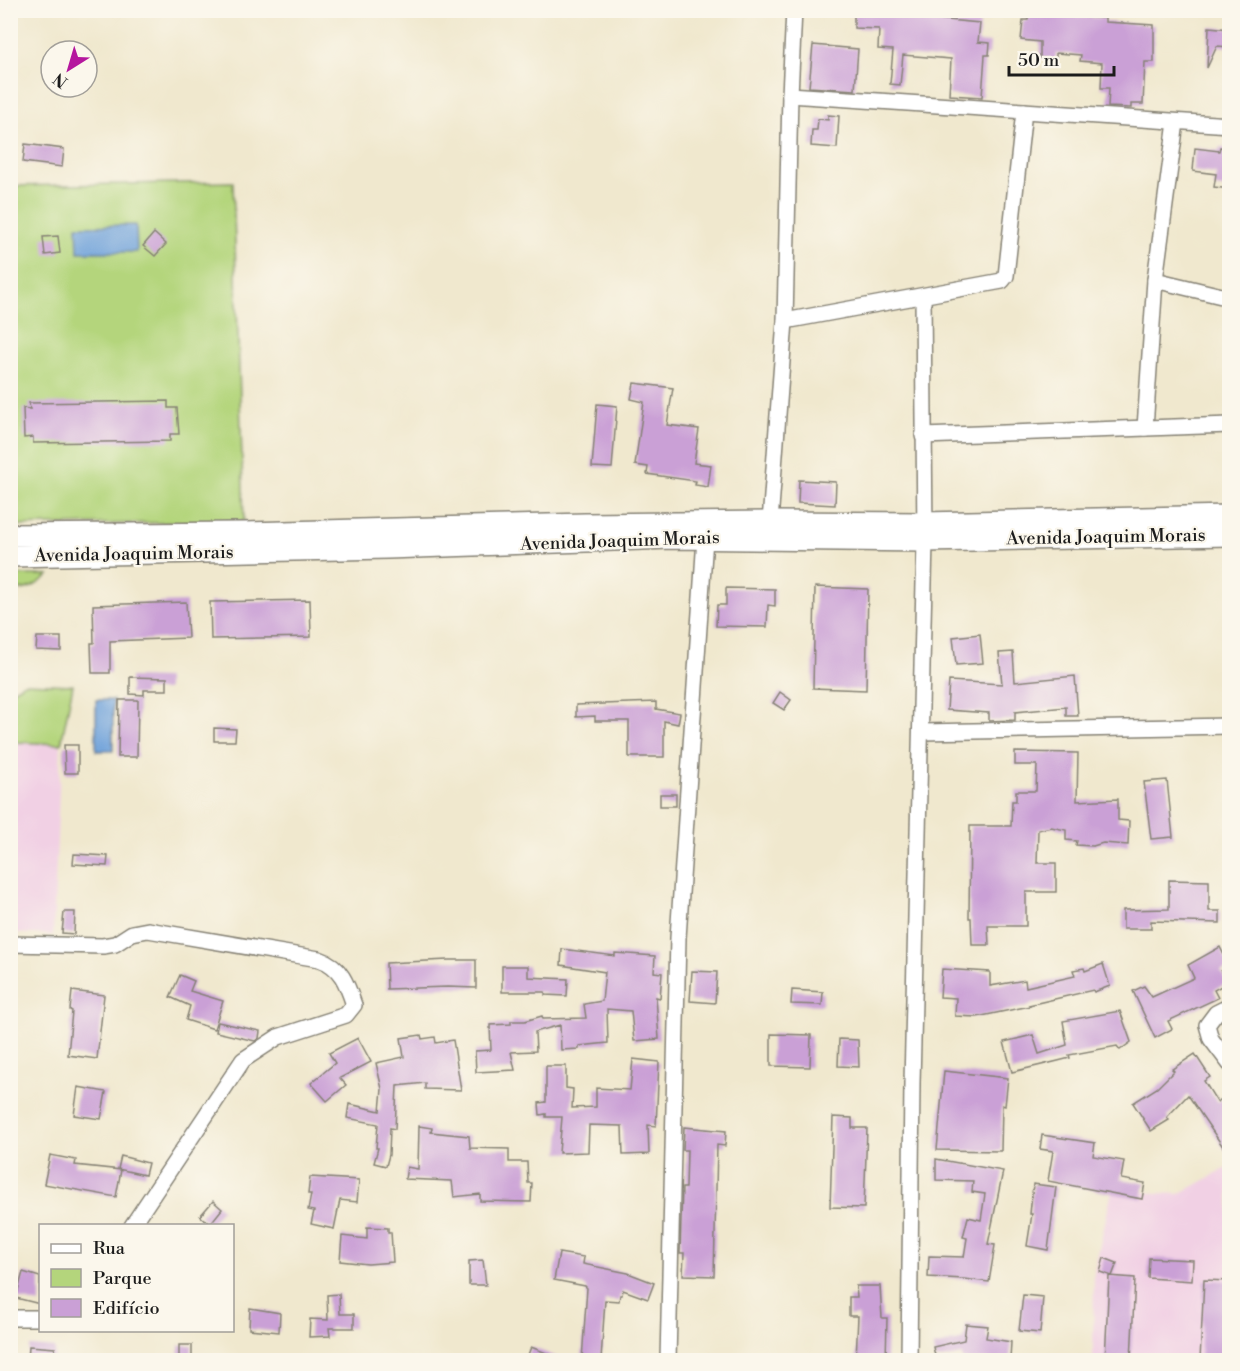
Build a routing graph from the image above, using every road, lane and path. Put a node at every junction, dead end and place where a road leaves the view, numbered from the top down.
1 (794, 10) edge
2 (790, 95) junction
3 (1024, 111) junction
4 (1176, 122) junction
5 (1230, 125) edge
6 (1155, 280) junction
7 (923, 296) junction
8 (1230, 298) edge
9 (785, 321) junction
10 (1230, 425) edge
11 (1145, 428) junction
12 (923, 436) junction
13 (1230, 516) edge
14 (770, 522) junction
15 (925, 532) junction
16 (10, 535) edge
17 (1230, 535) edge
18 (705, 538) junction
19 (10, 556) edge
20 (1230, 726) edge
21 (922, 732) junction
22 (10, 944) edge
23 (1230, 1006) edge
24 (1230, 1064) edge
25 (133, 1224) edge
26 (10, 1318) edge
27 (39, 1318) edge
28 (668, 1360) edge
29 (909, 1360) edge

1 - 2 street
2 - 3 street
2 - 9 street
3 - 4 street
3 - 7 street
4 - 5 street
4 - 6 street
6 - 8 street
6 - 11 street
7 - 9 street
7 - 12 street
9 - 14 street
10 - 11 street
11 - 12 street
12 - 15 street
13 - 15 street, Avenida Joaquim Morais
14 - 15 street, Avenida Joaquim Morais
14 - 16 street, Avenida Joaquim Morais
15 - 17 street, Avenida Joaquim Morais
15 - 18 street, Avenida Joaquim Morais
15 - 21 street
18 - 19 street, Avenida Joaquim Morais
18 - 28 street
20 - 21 street
21 - 29 street
22 - 25 street
23 - 24 street
26 - 27 street

